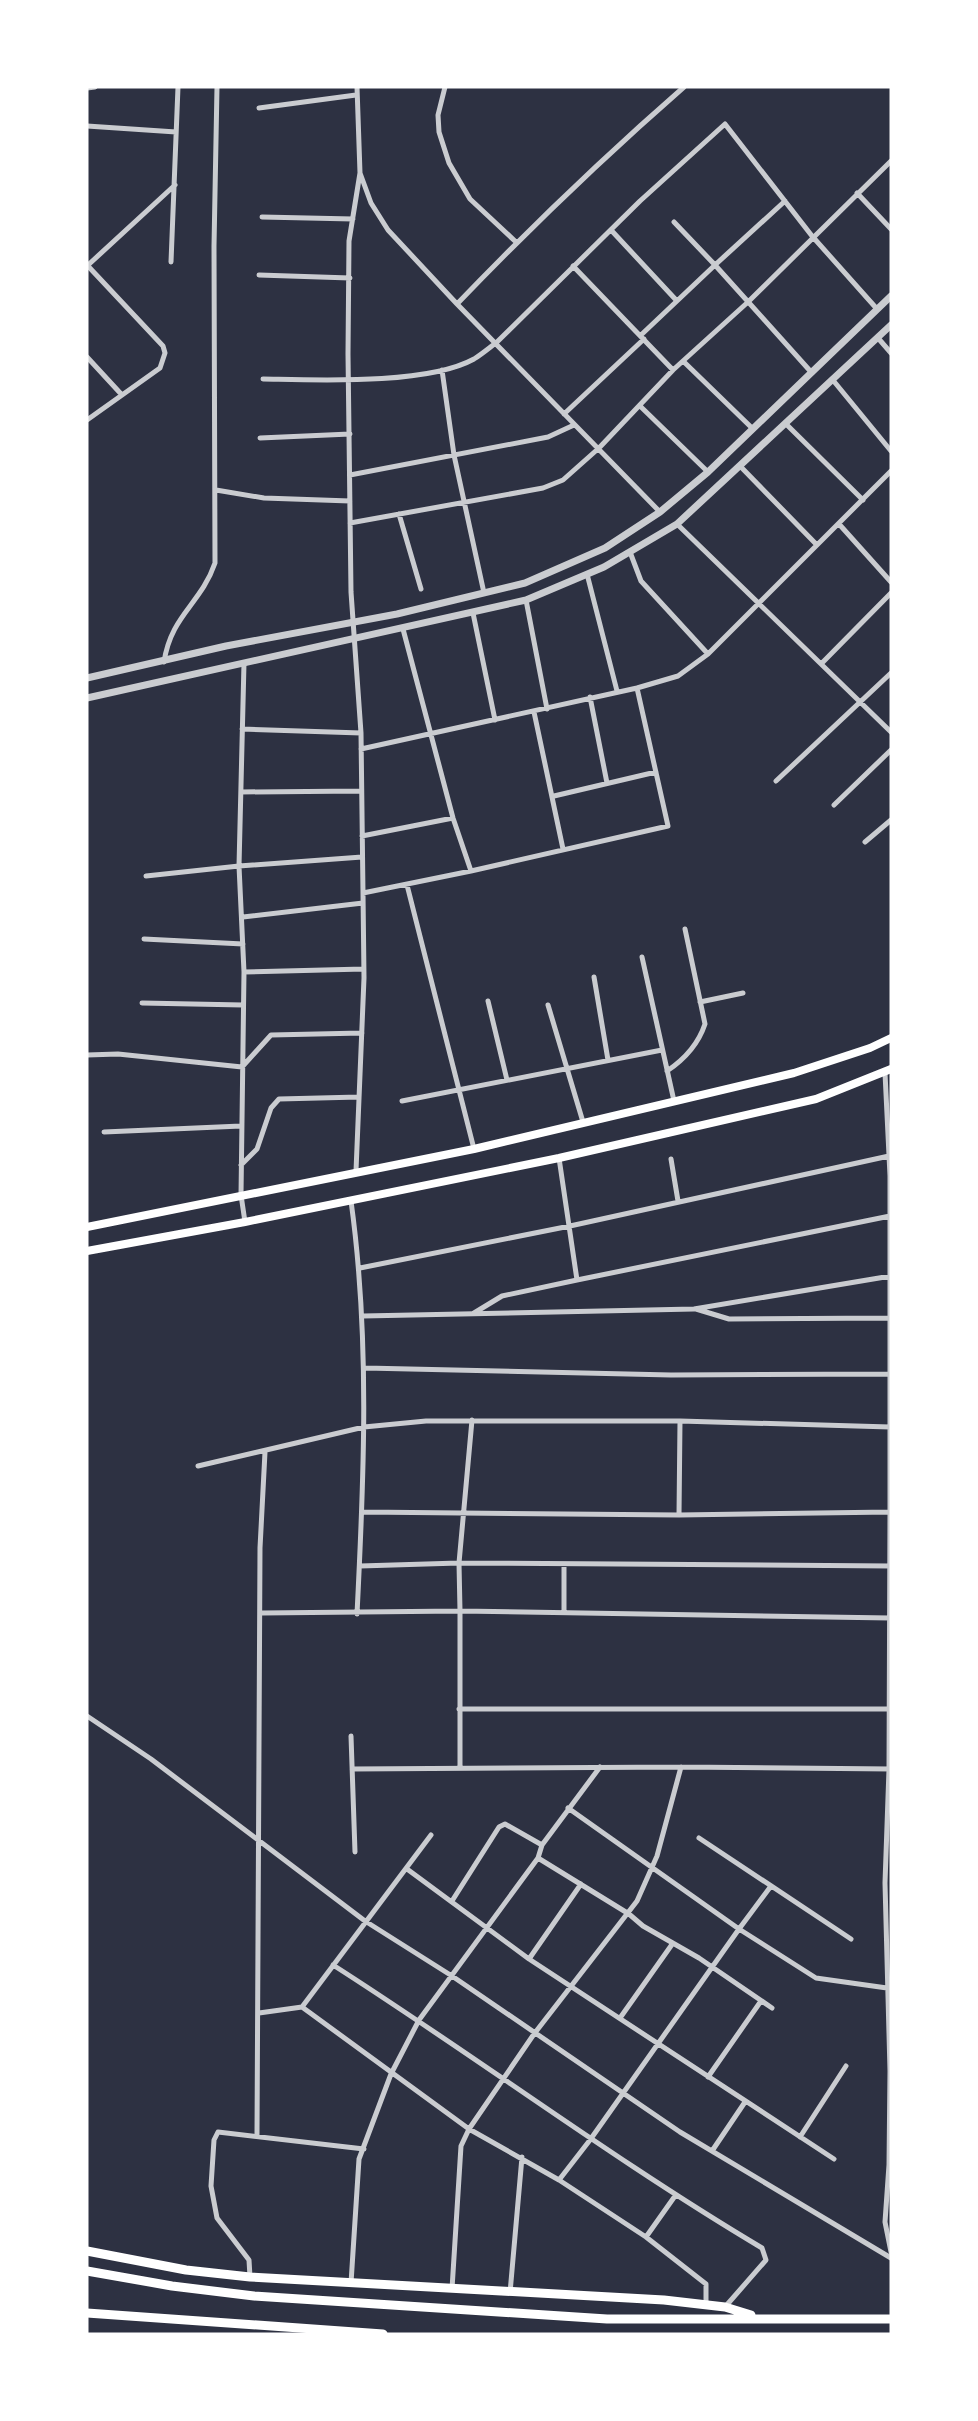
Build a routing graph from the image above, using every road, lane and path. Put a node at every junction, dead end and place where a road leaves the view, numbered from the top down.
1 (95, 87) edge
2 (178, 87) edge
3 (217, 87) edge
4 (357, 87) edge
5 (445, 87) edge
6 (684, 87) edge
7 (87, 88) edge
8 (356, 95) junction
9 (259, 108) dead end
10 (87, 126) edge
11 (176, 132) junction
12 (891, 161) edge
13 (360, 173) junction
14 (175, 185) junction
15 (857, 193) junction
16 (785, 201) junction
17 (262, 217) dead end
18 (352, 219) junction
19 (674, 222) dead end
20 (891, 229) edge
21 (611, 230) junction
22 (812, 236) junction
23 (516, 242) junction
24 (171, 262) dead end
25 (715, 265) junction
26 (87, 266) edge
27 (573, 266) junction
28 (259, 275) dead end
29 (350, 278) junction
30 (891, 296) edge
31 (677, 301) junction
32 (748, 302) junction
33 (457, 304) junction
34 (877, 309) junction
35 (891, 325) edge
36 (643, 337) junction
37 (878, 338) junction
38 (497, 342) junction
39 (891, 353) edge
40 (87, 357) edge
41 (683, 361) junction
42 (442, 370) junction
43 (673, 370) junction
44 (812, 373) junction
45 (263, 379) dead end
46 (832, 379) junction
47 (350, 380) junction
48 (122, 395) junction
49 (640, 406) junction
50 (564, 414) junction
51 (87, 420) edge
52 (785, 423) junction
53 (574, 425) junction
54 (753, 429) junction
55 (350, 434) junction
56 (260, 438) dead end
57 (599, 448) junction
58 (891, 451) edge
59 (454, 455) junction
60 (740, 466) junction
61 (891, 471) edge
62 (708, 472) junction
63 (350, 474) junction
64 (216, 490) junction
65 (862, 500) junction
66 (350, 501) junction
67 (465, 502) junction
68 (660, 512) junction
69 (399, 514) junction
70 (350, 523) junction
71 (678, 524) junction
72 (839, 524) junction
73 (816, 544) junction
74 (630, 552) junction
75 (587, 574) junction
76 (891, 582) edge
77 (421, 589) dead end
78 (484, 592) junction
79 (891, 593) edge
80 (526, 600) junction
81 (758, 603) junction
82 (473, 613) junction
83 (354, 621) junction
84 (403, 629) junction
85 (355, 640) junction
86 (708, 654) junction
87 (164, 662) junction
88 (244, 663) junction
89 (822, 663) junction
90 (891, 673) edge
91 (87, 678) edge
92 (637, 688) junction
93 (617, 692) junction
94 (590, 697) junction
95 (87, 698) edge
96 (861, 701) junction
97 (547, 709) junction
98 (534, 712) junction
99 (495, 720) junction
100 (242, 729) junction
101 (430, 732) junction
102 (891, 732) edge
103 (361, 733) junction
104 (361, 749) junction
105 (891, 750) edge
106 (656, 772) junction
107 (776, 781) dead end
108 (607, 783) junction
109 (360, 791) junction
110 (241, 792) junction
111 (554, 796) junction
112 (834, 805) dead end
113 (453, 818) junction
114 (891, 819) edge
115 (362, 836) junction
116 (865, 842) dead end
117 (563, 849) junction
118 (362, 857) junction
119 (239, 866) junction
120 (471, 871) junction
121 (146, 876) dead end
122 (407, 885) junction
123 (363, 893) junction
124 (363, 903) junction
125 (243, 917) junction
126 (685, 929) dead end
127 (144, 939) dead end
128 (243, 944) junction
129 (642, 957) dead end
130 (364, 969) junction
131 (244, 972) junction
132 (594, 977) dead end
133 (743, 993) dead end
134 (488, 1001) dead end
135 (700, 1002) junction
136 (142, 1003) dead end
137 (243, 1005) junction
138 (548, 1005) dead end
139 (362, 1033) junction
140 (891, 1038) edge
141 (662, 1050) junction
142 (87, 1055) edge
143 (608, 1060) junction
144 (242, 1067) junction
145 (567, 1068) junction
146 (667, 1071) junction
147 (888, 1071) edge
148 (507, 1080) junction
149 (457, 1089) junction
150 (359, 1097) junction
151 (402, 1101) dead end
152 (674, 1101) junction
153 (583, 1122) junction
154 (890, 1125) edge
155 (242, 1126) junction
156 (104, 1132) dead end
157 (474, 1149) junction
158 (889, 1156) junction
159 (560, 1158) junction
160 (671, 1159) dead end
161 (241, 1165) junction
162 (356, 1171) junction
163 (890, 1176) edge
164 (241, 1195) junction
165 (351, 1201) junction
166 (678, 1201) junction
167 (890, 1216) junction
168 (245, 1222) junction
169 (570, 1226) junction
170 (87, 1227) edge
171 (87, 1251) edge
172 (360, 1268) junction
173 (890, 1276) edge
174 (577, 1280) junction
175 (694, 1309) junction
176 (473, 1314) junction
177 (363, 1317) junction
178 (889, 1318) junction
179 (364, 1368) junction
180 (890, 1374) edge
181 (472, 1420) junction
182 (680, 1421) junction
183 (364, 1427) junction
184 (890, 1427) edge
185 (265, 1452) junction
186 (198, 1466) dead end
187 (363, 1512) junction
188 (891, 1512) edge
189 (464, 1515) junction
190 (679, 1515) junction
191 (459, 1563) junction
192 (564, 1564) junction
193 (360, 1566) junction
194 (890, 1566) edge
195 (460, 1611) junction
196 (564, 1611) junction
197 (262, 1614) junction
198 (357, 1614) junction
199 (890, 1618) edge
200 (459, 1709) junction
201 (890, 1709) edge
202 (87, 1716) edge
203 (351, 1736) dead end
204 (600, 1767) junction
205 (681, 1767) junction
206 (459, 1768) junction
207 (352, 1769) junction
208 (890, 1769) edge
209 (568, 1808) junction
210 (888, 1825) edge
211 (431, 1835) dead end
212 (699, 1838) dead end
213 (257, 1839) junction
214 (542, 1845) junction
215 (354, 1852) dead end
216 (538, 1858) junction
217 (406, 1869) junction
218 (651, 1869) junction
219 (888, 1883) edge
220 (581, 1884) junction
221 (771, 1886) junction
222 (452, 1901) junction
223 (629, 1914) junction
224 (365, 1921) junction
225 (486, 1926) junction
226 (739, 1929) junction
227 (851, 1939) dead end
228 (673, 1943) junction
229 (529, 1959) junction
230 (333, 1965) junction
231 (712, 1966) junction
232 (889, 1966) edge
233 (452, 1976) junction
234 (571, 1986) junction
235 (887, 1988) junction
236 (761, 2001) junction
237 (302, 2007) junction
238 (772, 2008) dead end
239 (259, 2013) junction
240 (620, 2018) junction
241 (419, 2020) junction
242 (890, 2020) edge
243 (534, 2034) junction
244 (657, 2044) junction
245 (846, 2066) dead end
246 (891, 2071) edge
247 (391, 2074) junction
248 (708, 2078) junction
249 (503, 2080) junction
250 (624, 2092) junction
251 (745, 2102) junction
252 (469, 2129) junction
253 (257, 2135) junction
254 (800, 2137) junction
255 (590, 2140) junction
256 (364, 2149) junction
257 (712, 2151) junction
258 (522, 2157) junction
259 (834, 2159) dead end
260 (890, 2164) edge
261 (559, 2180) junction
262 (675, 2196) junction
263 (888, 2222) edge
264 (646, 2237) junction
265 (87, 2251) edge
266 (891, 2252) edge
267 (891, 2258) edge
268 (87, 2271) edge
269 (250, 2277) junction
270 (351, 2283) junction
271 (452, 2289) junction
272 (510, 2293) junction
273 (706, 2305) junction
274 (725, 2307) junction
275 (87, 2313) edge
276 (759, 2318) junction
277 (891, 2319) edge
278 (383, 2334) edge

1 - 7 street
2 - 11 street
3 - 64 street
4 - 8 street
5 - 23 street
6 - 23 street
8 - 9 street
8 - 13 street
10 - 11 street
11 - 14 street
12 - 15 street
13 - 18 street
13 - 33 street
14 - 24 street
14 - 26 street
15 - 20 street
15 - 22 street
16 - 21 street
16 - 22 street
16 - 25 street
17 - 18 street
18 - 29 street
19 - 25 street
21 - 27 street
21 - 31 street
22 - 32 street
22 - 34 street
23 - 33 street
25 - 31 street
25 - 32 street
26 - 48 street
27 - 36 street
27 - 38 street
28 - 29 street
29 - 47 street
30 - 34 street
31 - 36 street
32 - 41 street
32 - 44 street
33 - 38 street
34 - 44 street
35 - 37 street
36 - 43 street
36 - 50 street
37 - 39 street
37 - 46 street
38 - 42 street
38 - 50 street
40 - 48 street
41 - 43 street
41 - 54 street
42 - 47 street
42 - 59 street
43 - 49 street
44 - 54 street
45 - 47 street
46 - 52 street
46 - 58 street
47 - 55 street
48 - 51 street
49 - 57 street
49 - 62 street
50 - 53 street
52 - 60 street
52 - 65 street
53 - 57 street
53 - 59 street
54 - 62 street
55 - 56 street
55 - 63 street
57 - 67 street
57 - 68 street
59 - 63 street
59 - 67 street
60 - 71 street
60 - 73 street
61 - 65 street
62 - 68 street
63 - 66 street
64 - 66 street
64 - 87 street
65 - 72 street
66 - 70 street
67 - 69 street
67 - 78 street
68 - 78 street
69 - 70 street
69 - 77 street
70 - 83 street
71 - 74 street
71 - 81 street
72 - 73 street
72 - 76 street
73 - 81 street
74 - 75 street
74 - 86 street
75 - 80 street
75 - 93 street
78 - 83 street
79 - 89 street
80 - 82 street
80 - 97 street
81 - 86 street
81 - 89 street
82 - 84 street
82 - 99 street
83 - 85 street
83 - 87 street
84 - 85 street
84 - 101 street
85 - 88 street
85 - 103 street
86 - 92 street
87 - 91 street
88 - 95 street
88 - 100 street
89 - 96 street
90 - 96 street
92 - 93 street
92 - 106 street
93 - 94 street
94 - 97 street
94 - 108 street
96 - 102 street
96 - 107 street
97 - 98 street
98 - 99 street
98 - 111 street
99 - 101 street
100 - 103 street
100 - 110 street
101 - 104 street
101 - 113 street
103 - 104 street
104 - 109 street
105 - 112 street
106 - 108 street
106 - 117 street
108 - 111 street
109 - 110 street
109 - 115 street
110 - 119 street
111 - 117 street
113 - 115 street
113 - 120 street
114 - 116 street
115 - 118 street
117 - 120 street
118 - 119 street
118 - 123 street
119 - 121 street
119 - 125 street
120 - 122 street
122 - 123 street
122 - 149 street
123 - 124 street
124 - 125 street
124 - 130 street
125 - 128 street
126 - 135 street
127 - 128 street
128 - 131 street
129 - 141 street
130 - 131 street
130 - 139 street
131 - 137 street
132 - 143 street
133 - 135 street
134 - 148 street
135 - 146 street
136 - 137 street
137 - 144 street
138 - 145 street
139 - 144 street
139 - 150 street
140 - 152 main road
141 - 143 street
141 - 146 street
142 - 144 street
143 - 145 street
144 - 155 street
145 - 148 street
145 - 153 street
146 - 152 street
147 - 154 street
147 - 159 main road
148 - 149 street
149 - 151 street
149 - 157 street
150 - 161 street
150 - 162 street
152 - 153 main road
153 - 157 main road
154 - 158 street
155 - 156 street
155 - 161 street
157 - 162 main road
158 - 163 street
158 - 166 street
159 - 165 main road
159 - 169 street
160 - 166 street
161 - 164 street
162 - 164 main road
163 - 167 street
164 - 168 street
164 - 170 main road
165 - 168 main road
165 - 172 street
166 - 169 street
167 - 173 street
167 - 174 street
168 - 171 main road
169 - 172 street
169 - 174 street
172 - 177 street
173 - 175 street
173 - 178 street
174 - 176 street
175 - 176 street
175 - 178 street
176 - 177 street
177 - 179 street
178 - 180 street
179 - 180 street
179 - 183 street
180 - 184 street
181 - 182 street
181 - 183 street
181 - 189 street
182 - 184 street
182 - 190 street
183 - 185 street
183 - 187 street
184 - 188 street
185 - 186 street
185 - 197 street
187 - 189 street
187 - 193 street
188 - 190 street
188 - 194 street
189 - 190 street
189 - 191 street
191 - 192 street
191 - 193 street
191 - 195 street
192 - 194 street
192 - 196 street
193 - 198 street
194 - 199 street
195 - 196 street
195 - 198 street
195 - 200 street
196 - 199 street
197 - 198 street
197 - 213 street
199 - 201 street
200 - 201 street
200 - 206 street
201 - 208 street
202 - 213 street
203 - 207 street
204 - 205 street
204 - 206 street
204 - 209 street
205 - 208 street
205 - 218 street
206 - 207 street
207 - 215 street
208 - 210 street
209 - 214 street
209 - 218 street
210 - 219 street
211 - 217 street
212 - 221 street
213 - 224 street
213 - 239 street
214 - 216 street
214 - 222 street
216 - 220 street
216 - 225 street
217 - 222 street
217 - 224 street
218 - 223 street
218 - 226 street
219 - 232 street
220 - 223 street
220 - 229 street
221 - 226 street
221 - 227 street
222 - 225 street
223 - 228 street
223 - 234 street
224 - 230 street
224 - 233 street
225 - 229 street
225 - 233 street
226 - 231 street
226 - 235 street
228 - 231 street
228 - 240 street
229 - 234 street
230 - 237 street
230 - 241 street
231 - 236 street
231 - 244 street
232 - 235 street
233 - 241 street
233 - 243 street
234 - 240 street
234 - 243 street
235 - 242 street
236 - 238 street
236 - 248 street
237 - 239 street
237 - 247 street
239 - 253 street
240 - 244 street
241 - 247 street
241 - 249 street
242 - 246 street
243 - 249 street
243 - 250 street
244 - 248 street
244 - 250 street
245 - 254 street
246 - 260 street
247 - 252 street
247 - 256 street
248 - 251 street
249 - 252 street
249 - 255 street
250 - 255 street
250 - 257 street
251 - 254 street
251 - 257 street
252 - 258 street
252 - 271 street
253 - 256 street
253 - 269 street
254 - 259 street
255 - 261 street
255 - 262 street
256 - 270 street
257 - 267 street
258 - 261 street
258 - 272 street
260 - 263 street
261 - 264 street
262 - 264 street
262 - 274 street
263 - 266 street
264 - 273 street
265 - 269 highway
268 - 276 highway
269 - 270 highway
270 - 271 highway
271 - 272 highway
272 - 273 highway
273 - 274 highway
274 - 276 highway
275 - 278 highway
276 - 277 highway

